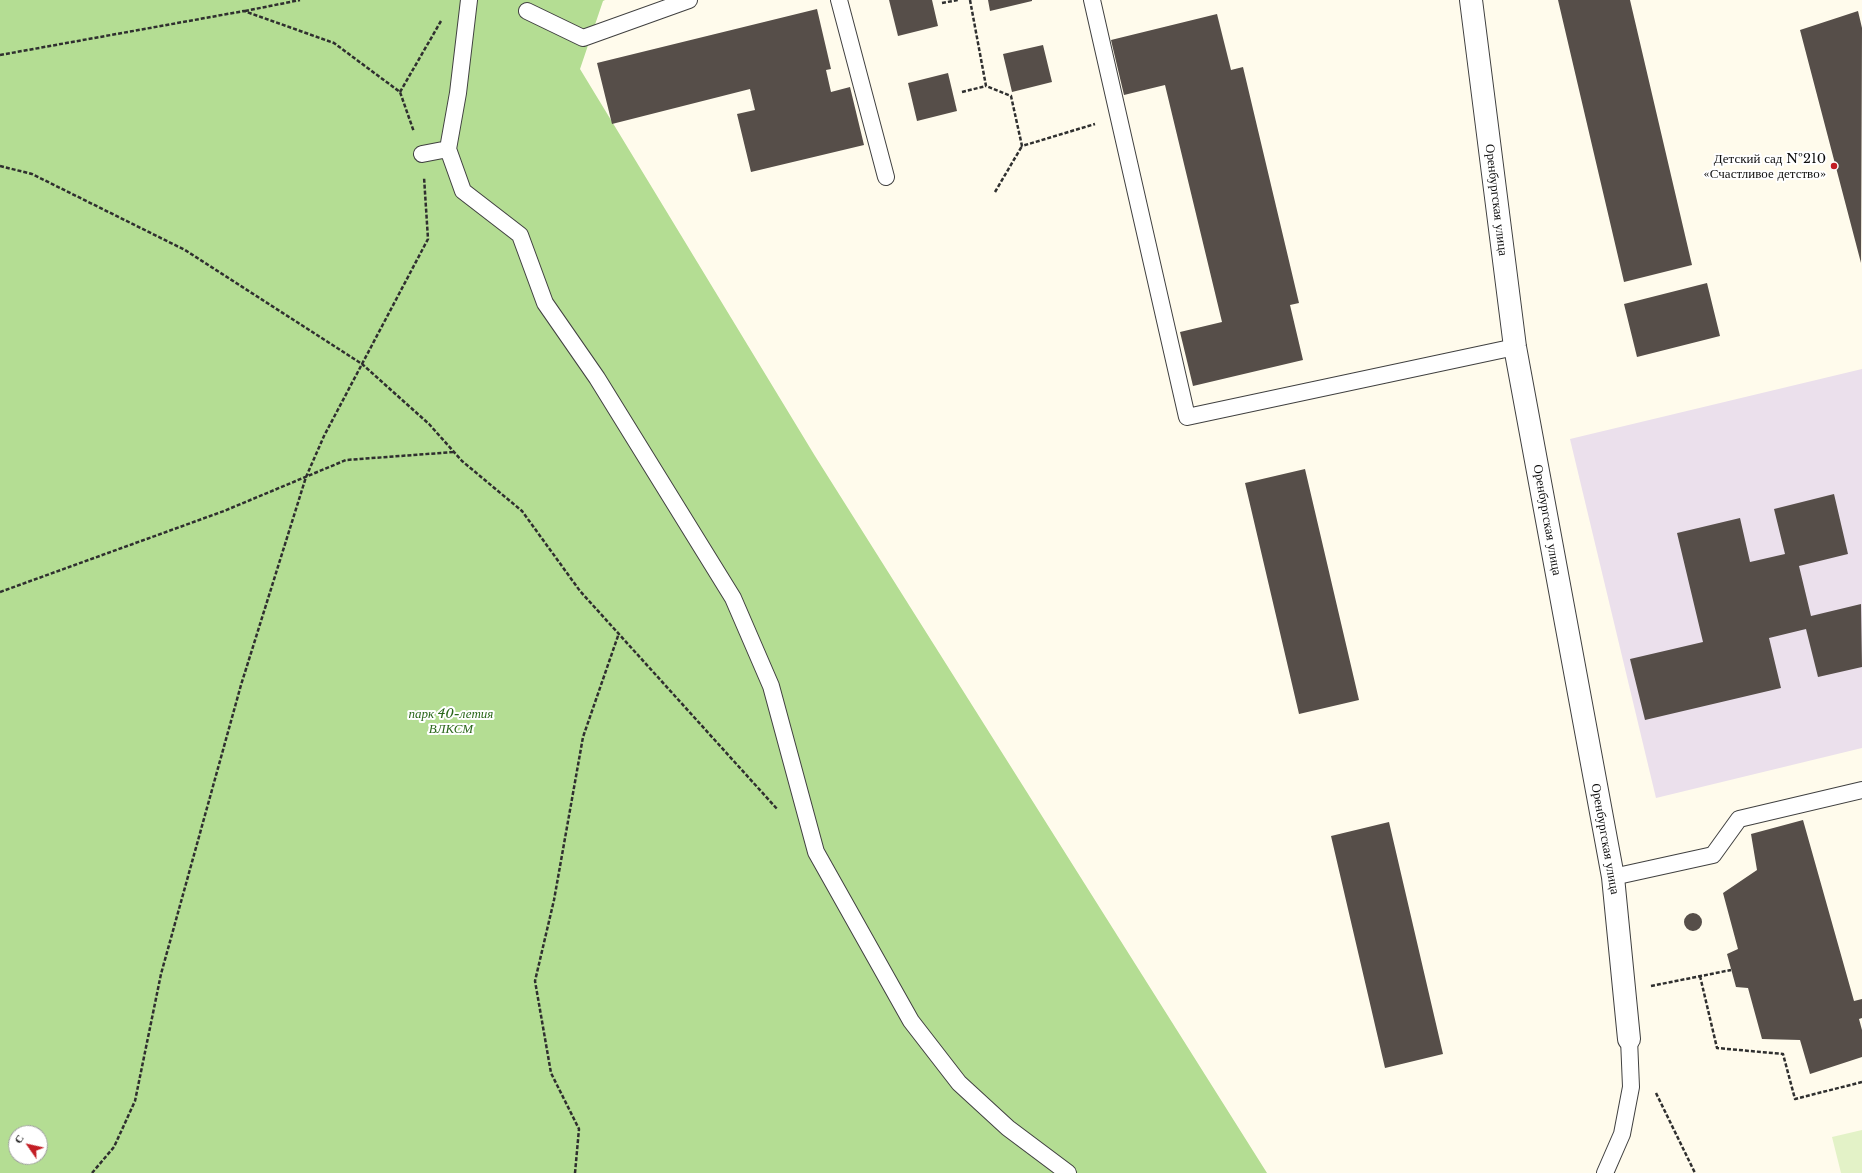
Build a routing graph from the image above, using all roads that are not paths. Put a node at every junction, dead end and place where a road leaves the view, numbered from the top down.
1 (469, 0) edge
2 (689, 0) edge
3 (839, 0) edge
4 (1092, 0) edge
5 (1471, 0) edge
6 (527, 11) dead end
7 (448, 148) junction
8 (422, 154) road end
9 (886, 177) dead end
10 (1515, 347) junction
11 (1862, 790) edge
12 (1613, 877) junction
13 (1629, 1039) joint
14 (1068, 1173) edge
15 (1605, 1173) edge

1 - 7 lane
2 - 6 lane
3 - 9 lane
4 - 10 lane
5 - 10 street, Оренбургская улица
7 - 8 lane
7 - 14 lane
10 - 12 street, Оренбургская улица
11 - 12 lane
12 - 13 street, Оренбургская улица
13 - 15 lane

